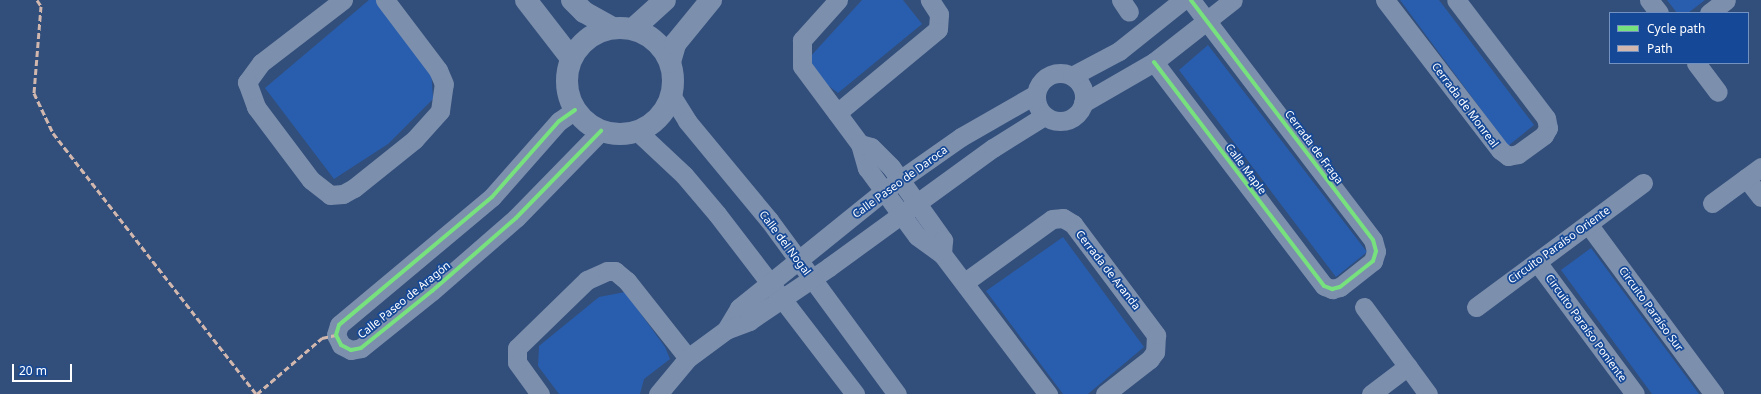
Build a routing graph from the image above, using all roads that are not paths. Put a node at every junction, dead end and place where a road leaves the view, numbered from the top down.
1 (343, 0) edge
2 (385, 0) edge
3 (526, 0) edge
4 (572, 0) edge
5 (665, 0) edge
6 (711, 0) edge
7 (838, 0) edge
8 (930, 0) edge
9 (1183, 0) edge
10 (1191, 0) edge
11 (1233, 0) edge
12 (1385, 0) edge
13 (1456, 0) edge
14 (1649, 0) edge
15 (1726, 0) edge
16 (1658, 12) edge
17 (1710, 12) edge
18 (1208, 20) junction
19 (623, 28) junction
20 (571, 58) junction
21 (670, 62) junction
22 (1154, 62) junction
23 (1697, 64) edge
24 (1072, 76) junction
25 (1718, 92) dead end
26 (1036, 94) junction
27 (672, 95) junction
28 (1084, 103) junction
29 (575, 110) junction
30 (837, 113) junction
31 (1044, 116) junction
32 (601, 131) junction
33 (637, 132) junction
34 (860, 144) junction
35 (1754, 172) edge
36 (900, 180) junction
37 (1643, 183) dead end
38 (884, 191) junction
39 (1761, 197) edge
40 (917, 203) junction
41 (1712, 203) dead end
42 (901, 214) junction
43 (1588, 224) junction
44 (942, 254) junction
45 (798, 262) junction
46 (1537, 262) junction
47 (811, 277) junction
48 (965, 282) junction
49 (1324, 286) joint
50 (778, 290) junction
51 (1364, 307) dead end
52 (1476, 307) dead end
53 (688, 358) junction
54 (1408, 366) junction
55 (892, 392) edge
56 (540, 394) edge
57 (658, 394) edge
58 (855, 394) edge
59 (1048, 394) edge
60 (1105, 394) edge
61 (1371, 394) edge
62 (1428, 394) edge
63 (1635, 394) edge
64 (1714, 394) edge

1 - 2 street
3 - 20 street
4 - 19 street
5 - 19 street
6 - 21 street
7 - 30 street
8 - 30 street
9 - 24 street
10 - 18 street, Cerrada de Fraga
11 - 18 street
12 - 13 street, Cerrada de Monreal
14 - 16 street
15 - 17 street
18 - 22 street
18 - 49 street, Cerrada de Fraga
19 - 20 street
19 - 21 street
20 - 29 street
21 - 27 street
22 - 28 street
22 - 49 street, Calle Maple
23 - 25 street
24 - 26 street
24 - 28 street
26 - 31 street
26 - 36 street, Calle Paseo de Daroca
27 - 33 street
27 - 45 street, Calle del Nogal
28 - 31 street
29 - 32 street
29 - 32 street, Calle Paseo de Aragón
30 - 34 street
31 - 40 street
32 - 33 street
33 - 50 street
34 - 36 street
34 - 38 street
35 - 39 street
35 - 41 street
36 - 38 street, Calle Paseo de Daroca
36 - 40 street
37 - 43 street, Circuito Paraíso Oriente
38 - 42 street
38 - 45 street, Calle Paseo de Daroca
40 - 42 street
40 - 44 street
42 - 44 street
42 - 47 street
43 - 46 street, Circuito Paraíso Oriente
43 - 64 street, Circuito Paraíso Sur
44 - 48 street
45 - 47 street, Calle del Nogal
45 - 50 street, Calle Paseo de Daroca
46 - 52 street, Circuito Paraíso Oriente
46 - 63 street, Circuito Paraíso Poniente
47 - 50 street
47 - 55 street, Calle del Nogal
48 - 59 street
48 - 60 street, Cerrada de Aranda
50 - 53 street
50 - 58 street
51 - 54 street
53 - 56 street
53 - 57 street
54 - 61 street
54 - 62 street

